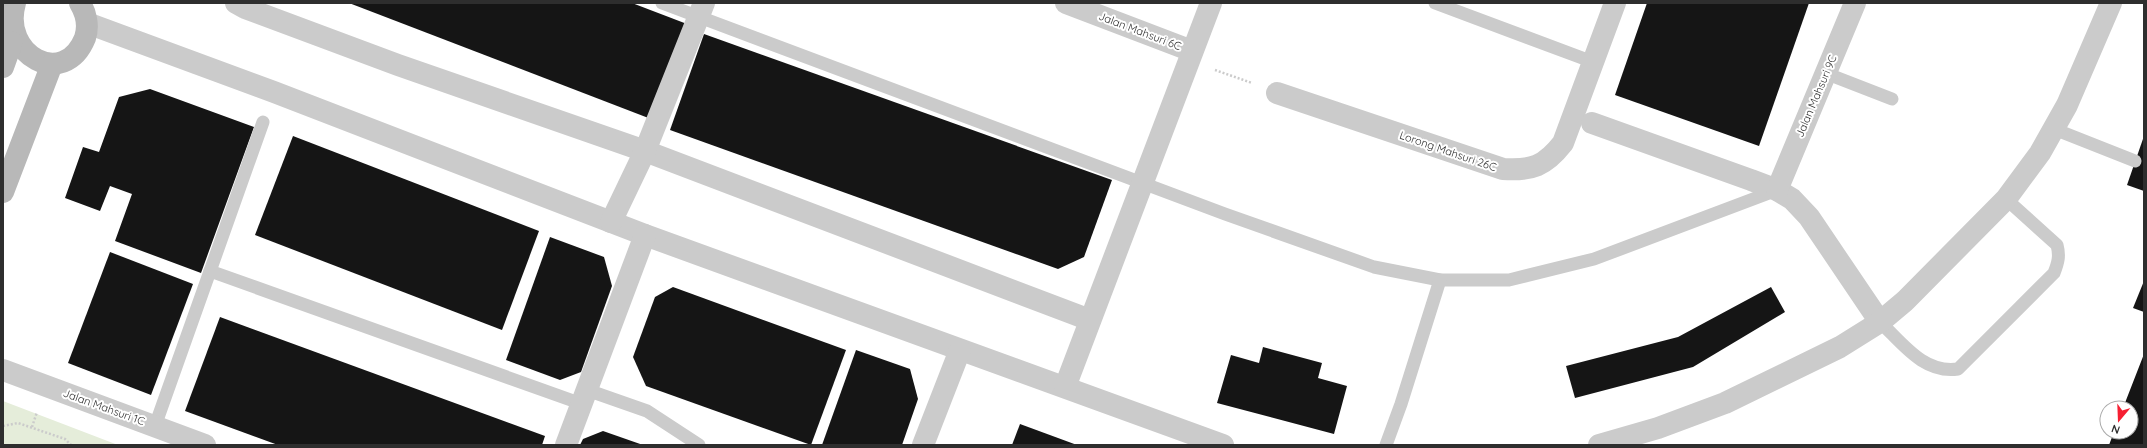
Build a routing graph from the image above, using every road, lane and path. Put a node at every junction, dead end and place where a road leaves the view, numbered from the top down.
1 (14, 3) edge
2 (80, 3) edge
3 (236, 3) edge
4 (662, 3) edge
5 (1066, 3) edge
6 (1211, 3) edge
7 (1435, 3) edge
8 (1616, 3) edge
9 (1856, 3) edge
10 (2111, 3) edge
11 (701, 10) edge
12 (87, 23) junction
13 (12, 42) junction
14 (1191, 55) junction
15 (1593, 62) junction
16 (52, 64) junction
17 (3, 67) edge
18 (1825, 73) junction
19 (1277, 92) joint
20 (1892, 98) dead end
21 (264, 122) dead end
22 (1592, 123) dead end
23 (2054, 129) junction
24 (645, 151) junction
25 (2135, 161) dead end
26 (1143, 182) junction
27 (1777, 190) junction
28 (3, 192) edge
29 (2006, 199) junction
30 (611, 222) junction
31 (645, 235) junction
32 (210, 271) junction
33 (1440, 280) junction
34 (1090, 320) junction
35 (1880, 322) junction
36 (960, 350) junction
37 (3, 370) edge
38 (1065, 387) junction
39 (584, 397) junction
40 (3, 426) edge
41 (155, 426) junction
42 (71, 445) edge
43 (206, 445) edge
44 (566, 445) edge
45 (699, 445) edge
46 (923, 445) edge
47 (1223, 445) edge
48 (1386, 445) edge
49 (1598, 445) edge

1 - 13 street
2 - 12 street
3 - 24 street
4 - 11 lane
5 - 14 street, Jalan Mahsuri 6C
6 - 14 street
7 - 15 lane
8 - 15 street, Lorong Mahsuri 26C
9 - 18 street, Jalan Mahsuri 9C
10 - 23 street
11 - 24 street
11 - 26 lane
12 - 16 street
12 - 30 street
13 - 16 street
13 - 17 street
14 - 19 path
14 - 26 street
15 - 19 street, Lorong Mahsuri 26C
16 - 28 street
18 - 20 lane
18 - 27 street, Jalan Mahsuri 9C
21 - 32 lane
22 - 27 street
23 - 25 lane
23 - 29 street
24 - 30 street
24 - 34 street
26 - 33 lane
26 - 34 street
27 - 33 lane
27 - 35 street
29 - 35 street
29 - 35 lane
30 - 31 street
31 - 36 street
31 - 39 street
32 - 39 lane
32 - 41 lane
33 - 48 lane
34 - 38 street
35 - 49 street
36 - 38 street
36 - 46 street
37 - 41 street, Jalan Mahsuri 1C
38 - 47 street
39 - 44 street
39 - 45 lane
40 - 42 path
41 - 43 street, Jalan Mahsuri 1C

